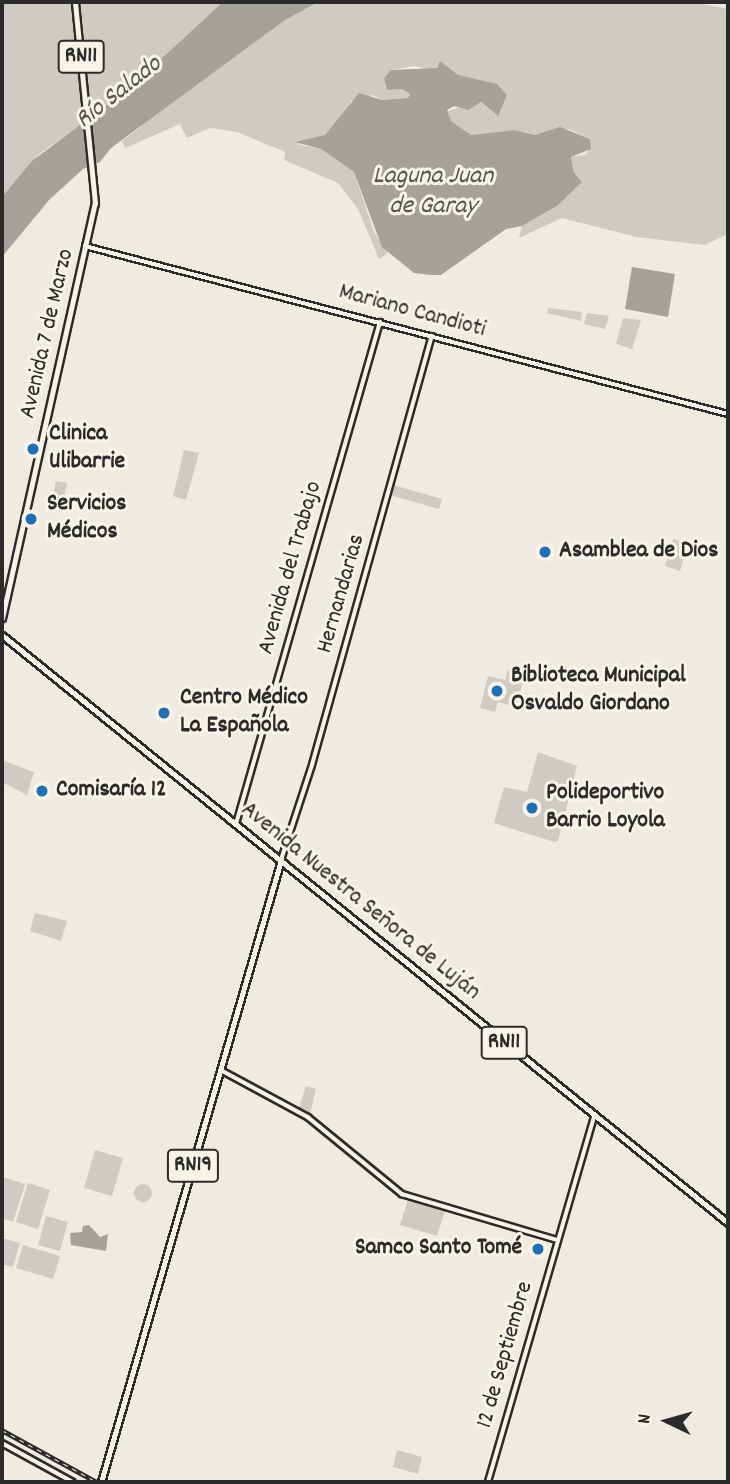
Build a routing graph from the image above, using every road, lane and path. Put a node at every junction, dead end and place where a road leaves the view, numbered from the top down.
1 (75, 2) edge
2 (85, 246) junction
3 (380, 322) junction
4 (432, 336) junction
5 (728, 414) edge
6 (2, 618) edge
7 (2, 635) edge
8 (236, 824) junction
9 (281, 860) junction
10 (296, 873) junction
11 (278, 875) junction
12 (268, 905) junction
13 (220, 1069) junction
14 (594, 1116) junction
15 (728, 1223) edge
16 (557, 1240) junction
17 (2, 1443) edge
18 (72, 1482) edge
19 (101, 1482) edge
20 (488, 1482) edge

1 - 2 main road, Avenida 7 de Marzo / RN11
2 - 3 street, Mariano Candioti
2 - 6 main road, Avenida 7 de Marzo / RN11
3 - 4 street, Mariano Candioti
3 - 8 street, Avenida del Trabajo
4 - 5 street, Mariano Candioti
4 - 9 street, Hernandarias
7 - 8 main road, Avenida Nuestra Señora de Luján / RN11
8 - 9 main road, Avenida Nuestra Señora de Luján / RN11
9 - 10 main road, Avenida Nuestra Señora de Luján / RN11
9 - 11 main road, RN19
9 - 12 main road, RN19
10 - 11 main road
10 - 14 main road, Avenida Nuestra Señora de Luján / RN11
11 - 12 main road, RN19
12 - 13 main road, RN19
13 - 16 street
13 - 19 main road, RN19
14 - 15 main road, Avenida Nuestra Señora de Luján / RN11
14 - 16 street, 12 de Septiembre
16 - 20 street, 12 de Septiembre
17 - 18 street

